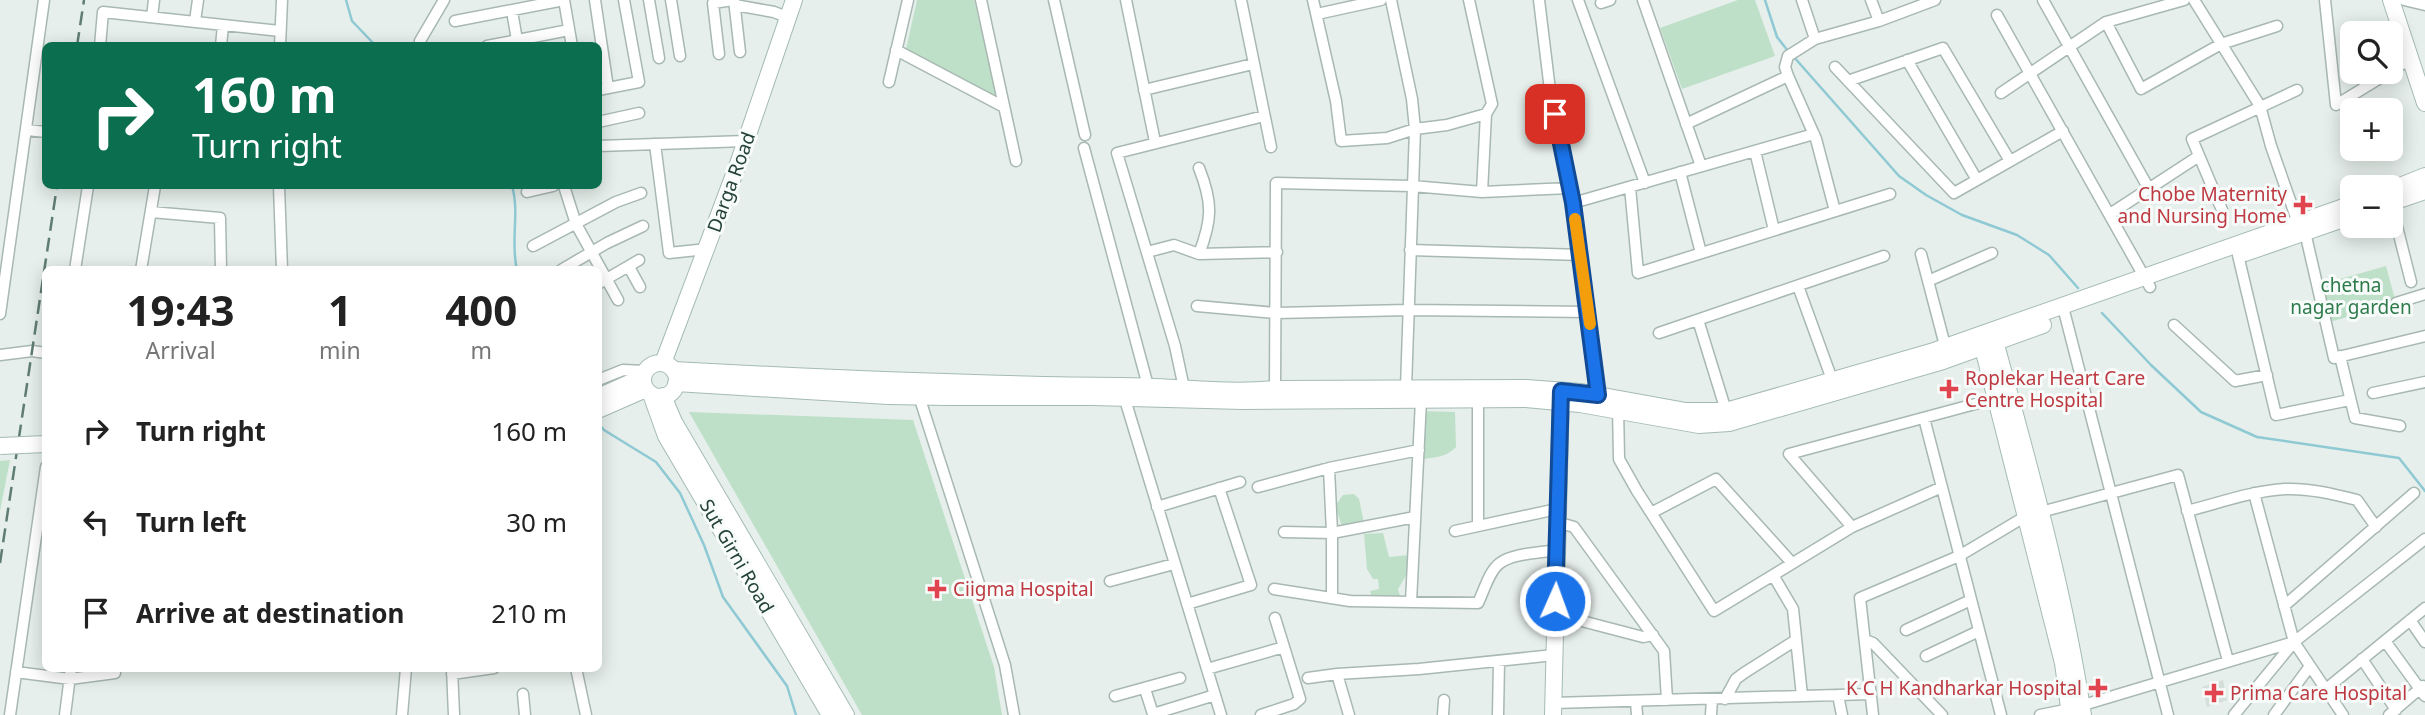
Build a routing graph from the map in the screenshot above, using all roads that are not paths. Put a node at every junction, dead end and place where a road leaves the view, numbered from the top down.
1 (44, 0) edge
2 (154, 0) edge
3 (198, 0) edge
4 (282, 0) edge
5 (444, 0) edge
6 (564, 0) edge
7 (595, 0) edge
8 (624, 0) edge
9 (649, 0) edge
10 (671, 0) edge
11 (794, 0) edge
12 (908, 0) edge
13 (981, 0) edge
14 (1054, 0) edge
15 (1126, 0) edge
16 (1241, 0) edge
17 (1313, 0) edge
18 (1381, 0) edge
19 (1391, 0) edge
20 (1469, 0) edge
21 (1539, 0) edge
22 (1577, 0) edge
23 (1643, 0) edge
24 (1802, 0) edge
25 (1871, 0) edge
26 (1935, 0) edge
27 (2043, 0) edge
28 (2184, 0) edge
29 (2194, 0) edge
30 (2325, 0) edge
31 (2391, 0) edge
32 (2404, 0) edge
33 (730, 1) edge
34 (753, 4) edge
35 (2425, 5) edge
36 (779, 10) edge
37 (512, 11) junction
38 (1317, 14) junction
39 (1997, 15) dead end
40 (152, 17) junction
41 (195, 21) junction
42 (455, 21) dead end
43 (1879, 21) junction
44 (2106, 22) junction
45 (223, 25) junction
46 (2277, 26) dead end
47 (569, 30) junction
48 (281, 31) junction
49 (1815, 39) junction
50 (420, 41) dead end
51 (100, 42) edge
52 (221, 42) edge
53 (280, 42) edge
54 (517, 42) edge
55 (571, 42) edge
56 (599, 42) edge
57 (2221, 44) junction
58 (2067, 47) junction
59 (896, 50) junction
60 (740, 52) dead end
61 (719, 54) dead end
62 (680, 55) dead end
63 (659, 58) dead end
64 (2411, 59) junction
65 (1907, 60) junction
66 (1253, 64) junction
67 (2403, 64) edge
68 (1835, 67) dead end
69 (2028, 74) junction
70 (1788, 76) junction
71 (1848, 81) junction
72 (889, 82) dead end
73 (2370, 84) edge
74 (603, 89) edge
75 (1144, 90) junction
76 (2297, 90) dead end
77 (2001, 93) dead end
78 (2425, 103) edge
79 (2260, 106) junction
80 (1004, 107) junction
81 (639, 113) dead end
82 (1486, 114) junction
83 (1264, 116) junction
84 (602, 121) edge
85 (1686, 124) junction
86 (1415, 129) junction
87 (27, 130) junction
88 (2063, 131) junction
89 (42, 132) edge
90 (1814, 134) junction
91 (1085, 135) dead end
92 (746, 141) junction
93 (1155, 142) junction
94 (655, 144) junction
95 (602, 146) edge
96 (1271, 147) dead end
97 (1084, 148) dead end
98 (1755, 151) junction
99 (2199, 156) junction
100 (1016, 161) dead end
101 (2010, 161) junction
102 (1701, 166) junction
103 (1199, 168) dead end
104 (1680, 172) junction
105 (2425, 176) edge
106 (1977, 180) junction
107 (1645, 183) junction
108 (2403, 185) edge
109 (1412, 186) junction
110 (1630, 187) junction
111 (1570, 188) junction
112 (88, 189) edge
113 (154, 189) edge
114 (279, 189) edge
115 (540, 189) edge
116 (565, 189) edge
117 (2149, 189) junction
118 (2425, 191) edge
119 (527, 192) dead end
120 (1482, 192) junction
121 (641, 193) dead end
122 (1890, 194) dead end
123 (2403, 199) edge
124 (1573, 203) junction
125 (2340, 210) edge
126 (1835, 211) junction
127 (2222, 211) dead end
128 (150, 212) junction
129 (2110, 214) junction
130 (2340, 219) edge
131 (576, 224) junction
132 (643, 226) dead end
133 (2302, 227) junction
134 (1774, 230) junction
135 (2400, 238) edge
136 (533, 246) dead end
137 (707, 249) junction
138 (1410, 250) junction
139 (1147, 252) junction
140 (1277, 252) junction
141 (592, 253) junction
142 (1701, 253) junction
143 (1992, 253) dead end
144 (1199, 254) junction
145 (1921, 254) dead end
146 (1581, 255) junction
147 (2238, 255) junction
148 (1884, 256) dead end
149 (639, 260) dead end
150 (76, 266) edge
151 (142, 266) edge
152 (221, 266) edge
153 (282, 266) edge
154 (568, 266) edge
155 (597, 266) edge
156 (629, 267) junction
157 (1928, 281) junction
158 (603, 282) edge
159 (2148, 282) junction
160 (2412, 282) dead end
161 (1798, 286) junction
162 (640, 287) dead end
163 (2425, 294) edge
164 (618, 300) dead end
165 (2396, 303) dead end
166 (1197, 306) dead end
167 (1408, 310) junction
168 (1589, 312) junction
169 (2065, 312) junction
170 (1276, 313) junction
171 (0, 314) edge
172 (1698, 320) junction
173 (2174, 325) dead end
174 (1659, 333) dead end
175 (2425, 335) edge
176 (1988, 339) junction
177 (42, 352) edge
178 (1947, 353) junction
179 (0, 355) edge
180 (2340, 356) junction
181 (671, 372) junction
182 (2267, 375) junction
183 (602, 378) edge
184 (2425, 382) edge
185 (650, 385) junction
186 (1148, 386) junction
187 (1835, 386) junction
188 (1184, 388) junction
189 (1406, 388) junction
190 (1275, 389) junction
191 (918, 390) junction
192 (1122, 392) junction
193 (2373, 393) dead end
194 (1561, 396) junction
195 (2003, 396) junction
196 (1421, 400) junction
197 (1478, 400) junction
198 (2350, 400) junction
199 (1599, 401) junction
200 (602, 403) edge
201 (602, 404) edge
202 (1618, 405) junction
203 (1727, 417) junction
204 (1924, 418) junction
205 (2400, 426) dead end
206 (42, 444) edge
207 (0, 446) edge
208 (1419, 450) junction
209 (1329, 468) junction
210 (1240, 482) dead end
211 (1258, 487) dead end
212 (1942, 487) junction
213 (1219, 488) junction
214 (2111, 493) junction
215 (2254, 493) junction
216 (2414, 494) dead end
217 (1157, 506) junction
218 (2187, 511) junction
219 (1651, 513) junction
220 (2033, 514) junction
221 (1557, 515) junction
222 (1415, 517) junction
223 (1478, 526) junction
224 (41, 527) edge
225 (1852, 527) junction
226 (2376, 527) junction
227 (1455, 531) dead end
228 (1284, 532) dead end
229 (1332, 533) junction
230 (2425, 539) edge
231 (1556, 550) junction
232 (1959, 556) junction
233 (1792, 563) junction
234 (1174, 564) junction
235 (1773, 575) junction
236 (1110, 581) dead end
237 (1274, 589) dead end
238 (1332, 598) junction
239 (1971, 600) junction
240 (1411, 602) junction
241 (1187, 604) junction
242 (2284, 606) junction
243 (2425, 608) edge
244 (1555, 614) junction
245 (1275, 618) dead end
246 (2410, 620) junction
247 (1906, 630) dead end
248 (1979, 631) junction
249 (1653, 635) junction
250 (1796, 640) junction
251 (1865, 640) junction
252 (2385, 641) junction
253 (2294, 642) junction
254 (2425, 642) edge
255 (1284, 647) junction
256 (1554, 655) junction
257 (1926, 656) dead end
258 (2362, 659) junction
259 (1499, 660) junction
260 (2228, 661) junction
261 (2310, 666) junction
262 (1207, 669) junction
263 (16, 672) junction
264 (97, 672) edge
265 (406, 672) edge
266 (452, 672) edge
267 (577, 672) edge
268 (70, 674) edge
269 (115, 674) dead end
270 (1337, 674) junction
271 (1180, 678) dead end
272 (1308, 678) dead end
273 (2159, 682) junction
274 (1145, 689) junction
275 (2326, 689) junction
276 (2423, 690) edge
277 (523, 694) dead end
278 (1871, 694) junction
279 (1214, 695) junction
280 (1838, 695) junction
281 (1115, 696) dead end
282 (1802, 696) junction
283 (1444, 699) dead end
284 (1712, 699) junction
285 (1724, 699) junction
286 (1667, 700) junction
287 (1636, 701) junction
288 (1553, 709) edge
289 (2076, 711) edge
290 (1281, 712) edge
291 (2393, 712) edge
292 (2339, 713) edge
293 (9, 715) edge
294 (65, 715) edge
295 (402, 715) edge
296 (454, 715) edge
297 (525, 715) edge
298 (586, 715) edge
299 (831, 715) edge
300 (845, 715) edge
301 (1014, 715) edge
302 (1221, 715) edge
303 (1261, 715) edge
304 (1349, 715) edge
305 (1443, 715) edge
306 (1498, 715) edge
307 (1637, 715) edge
308 (1711, 715) edge
309 (1842, 715) edge
310 (1873, 715) edge
311 (1942, 715) edge
312 (2001, 715) edge
313 (2040, 715) edge
314 (2168, 715) edge
315 (2234, 715) edge
316 (2274, 715) edge

1 - 87 street
2 - 40 street
3 - 41 street
4 - 48 street
5 - 50 street
6 - 37 street
6 - 47 street
7 - 56 street
8 - 74 street
9 - 63 street
10 - 62 street
11 - 36 main road, Darga Road
12 - 59 street
13 - 80 street
14 - 91 street
15 - 75 street
16 - 66 street
17 - 38 street
18 - 38 street
19 - 86 street
20 - 82 street
21 - 111 street
22 - 107 street
23 - 85 street
24 - 49 street
25 - 43 street
26 - 43 street
27 - 58 street
28 - 44 street
29 - 57 street
30 - 73 street
31 - 64 main road
32 - 35 street
33 - 34 street
33 - 60 street
33 - 61 street
34 - 36 street
36 - 92 main road, Darga Road
37 - 42 street
37 - 54 street
38 - 86 street
39 - 69 street
40 - 41 street
40 - 51 street
41 - 45 street
43 - 49 street
44 - 57 street
44 - 58 street
45 - 48 street
45 - 52 street
46 - 57 street
47 - 54 street
47 - 55 street
48 - 53 street
49 - 70 street
57 - 79 street
58 - 69 street
58 - 117 street
59 - 72 street
59 - 80 street
64 - 67 street
64 - 78 main road
65 - 71 street
65 - 101 street
65 - 106 street
66 - 75 street
66 - 83 street
68 - 71 street
69 - 77 street
69 - 88 street
70 - 85 street
70 - 90 street
71 - 106 street
75 - 93 street
76 - 79 street
79 - 99 street
79 - 133 street
80 - 100 street
81 - 84 street
82 - 86 street
82 - 120 street
83 - 93 street
83 - 96 street
85 - 102 street
86 - 109 street
87 - 89 street
87 - 171 street
88 - 101 street
88 - 129 street
90 - 98 street
90 - 126 street
92 - 94 street
92 - 137 main road, Darga Road
93 - 139 street
94 - 95 street
94 - 137 street
97 - 186 street
98 - 102 street
98 - 134 street
99 - 117 street
99 - 127 street
101 - 106 street
102 - 104 street
103 - 144 street
104 - 107 street
104 - 142 street
105 - 108 main road
107 - 110 street
109 - 120 street
109 - 138 street
109 - 140 street
110 - 124 street
110 - 142 street
111 - 120 street
111 - 124 street
112 - 150 street
113 - 128 street
114 - 153 street
115 - 119 street
116 - 131 street
117 - 129 street
118 - 123 main road
121 - 131 street
122 - 126 street
124 - 146 street
125 - 133 main road
126 - 134 street
128 - 151 street
128 - 152 street
129 - 159 street
130 - 133 main road
131 - 136 street
131 - 141 street
132 - 141 street
133 - 147 main road
133 - 159 main road
133 - 180 street
134 - 142 street
135 - 160 street
137 - 181 main road, Darga Road
138 - 146 street
138 - 167 street
139 - 144 street
139 - 188 street
140 - 144 street
140 - 170 street
141 - 154 street
141 - 155 street
143 - 157 street
145 - 157 street
146 - 168 street
147 - 159 main road
147 - 182 street
148 - 161 street
149 - 156 street
156 - 158 street
156 - 162 street
157 - 178 street
158 - 164 street
159 - 169 main road
161 - 172 street
161 - 187 street
163 - 165 street
166 - 170 street
167 - 168 street
167 - 170 street
167 - 189 street
168 - 199 street
169 - 176 main road
169 - 214 street
170 - 190 street
172 - 174 street
172 - 203 street
173 - 182 street
175 - 180 street
176 - 178 main road
176 - 195 main road
177 - 179 street
178 - 187 main road
180 - 198 street
181 - 185 main road
181 - 185 main road
181 - 191 main road
182 - 198 street
183 - 185 street
184 - 193 street
185 - 200 main road
185 - 201 main road
185 - 299 main road, Sut Girni Road
185 - 300 main road
186 - 188 main road
186 - 192 main road
187 - 203 main road
188 - 190 main road
189 - 190 main road
189 - 194 main road
191 - 192 main road
191 - 301 street
192 - 196 main road
192 - 217 street
194 - 197 main road
194 - 199 main road
194 - 221 main road
195 - 204 street
195 - 220 main road
196 - 197 main road
196 - 208 street
197 - 223 street
198 - 205 street
199 - 202 main road
202 - 203 main road
202 - 219 street
204 - 212 street
204 - 225 street
206 - 207 main road, bridge
208 - 209 street
208 - 222 street
209 - 211 street
209 - 229 street
210 - 213 street
212 - 225 street
212 - 232 street
213 - 217 street
213 - 241 street
214 - 218 street
214 - 220 street
214 - 273 street
215 - 218 street
215 - 226 street
215 - 242 street
216 - 226 street
217 - 234 street
218 - 260 street
219 - 233 street
219 - 235 street
220 - 232 street
220 - 289 main road
221 - 223 street
221 - 231 main road
221 - 249 street
222 - 229 street
222 - 240 street
223 - 227 street
224 - 263 street
225 - 233 street
226 - 242 street
228 - 229 street
229 - 238 street
230 - 253 street
231 - 240 street
231 - 244 main road
232 - 239 street
232 - 251 street
233 - 235 street
234 - 236 street
234 - 241 street
235 - 250 street
237 - 238 street
238 - 240 street
239 - 247 street
239 - 248 street
241 - 262 street
242 - 253 street
243 - 246 street
244 - 249 street
244 - 256 main road
245 - 255 street
246 - 252 street
246 - 254 street
248 - 257 street
248 - 312 street
249 - 286 street
250 - 282 street
250 - 285 street
251 - 278 street
251 - 311 street
252 - 258 street
252 - 276 street
253 - 260 street
253 - 261 street
253 - 315 street
255 - 262 street
255 - 290 street
256 - 259 street
256 - 288 main road
258 - 275 street
258 - 291 street
259 - 270 street
259 - 306 street
260 - 273 street
261 - 275 street
261 - 316 street
262 - 279 street
263 - 268 street
263 - 293 street
264 - 268 street
264 - 269 street
265 - 295 street
266 - 296 street
267 - 298 street
268 - 294 street
270 - 272 street
270 - 304 street
271 - 274 street
273 - 289 street
273 - 314 street
274 - 279 street
274 - 281 street
275 - 292 street
276 - 291 street
277 - 297 street
278 - 280 street
278 - 310 street
279 - 302 street
280 - 282 street
280 - 309 street
282 - 285 street
283 - 305 street
284 - 285 street
284 - 286 street
284 - 308 street
286 - 287 street
287 - 288 street
287 - 307 street
289 - 313 street
290 - 303 street

